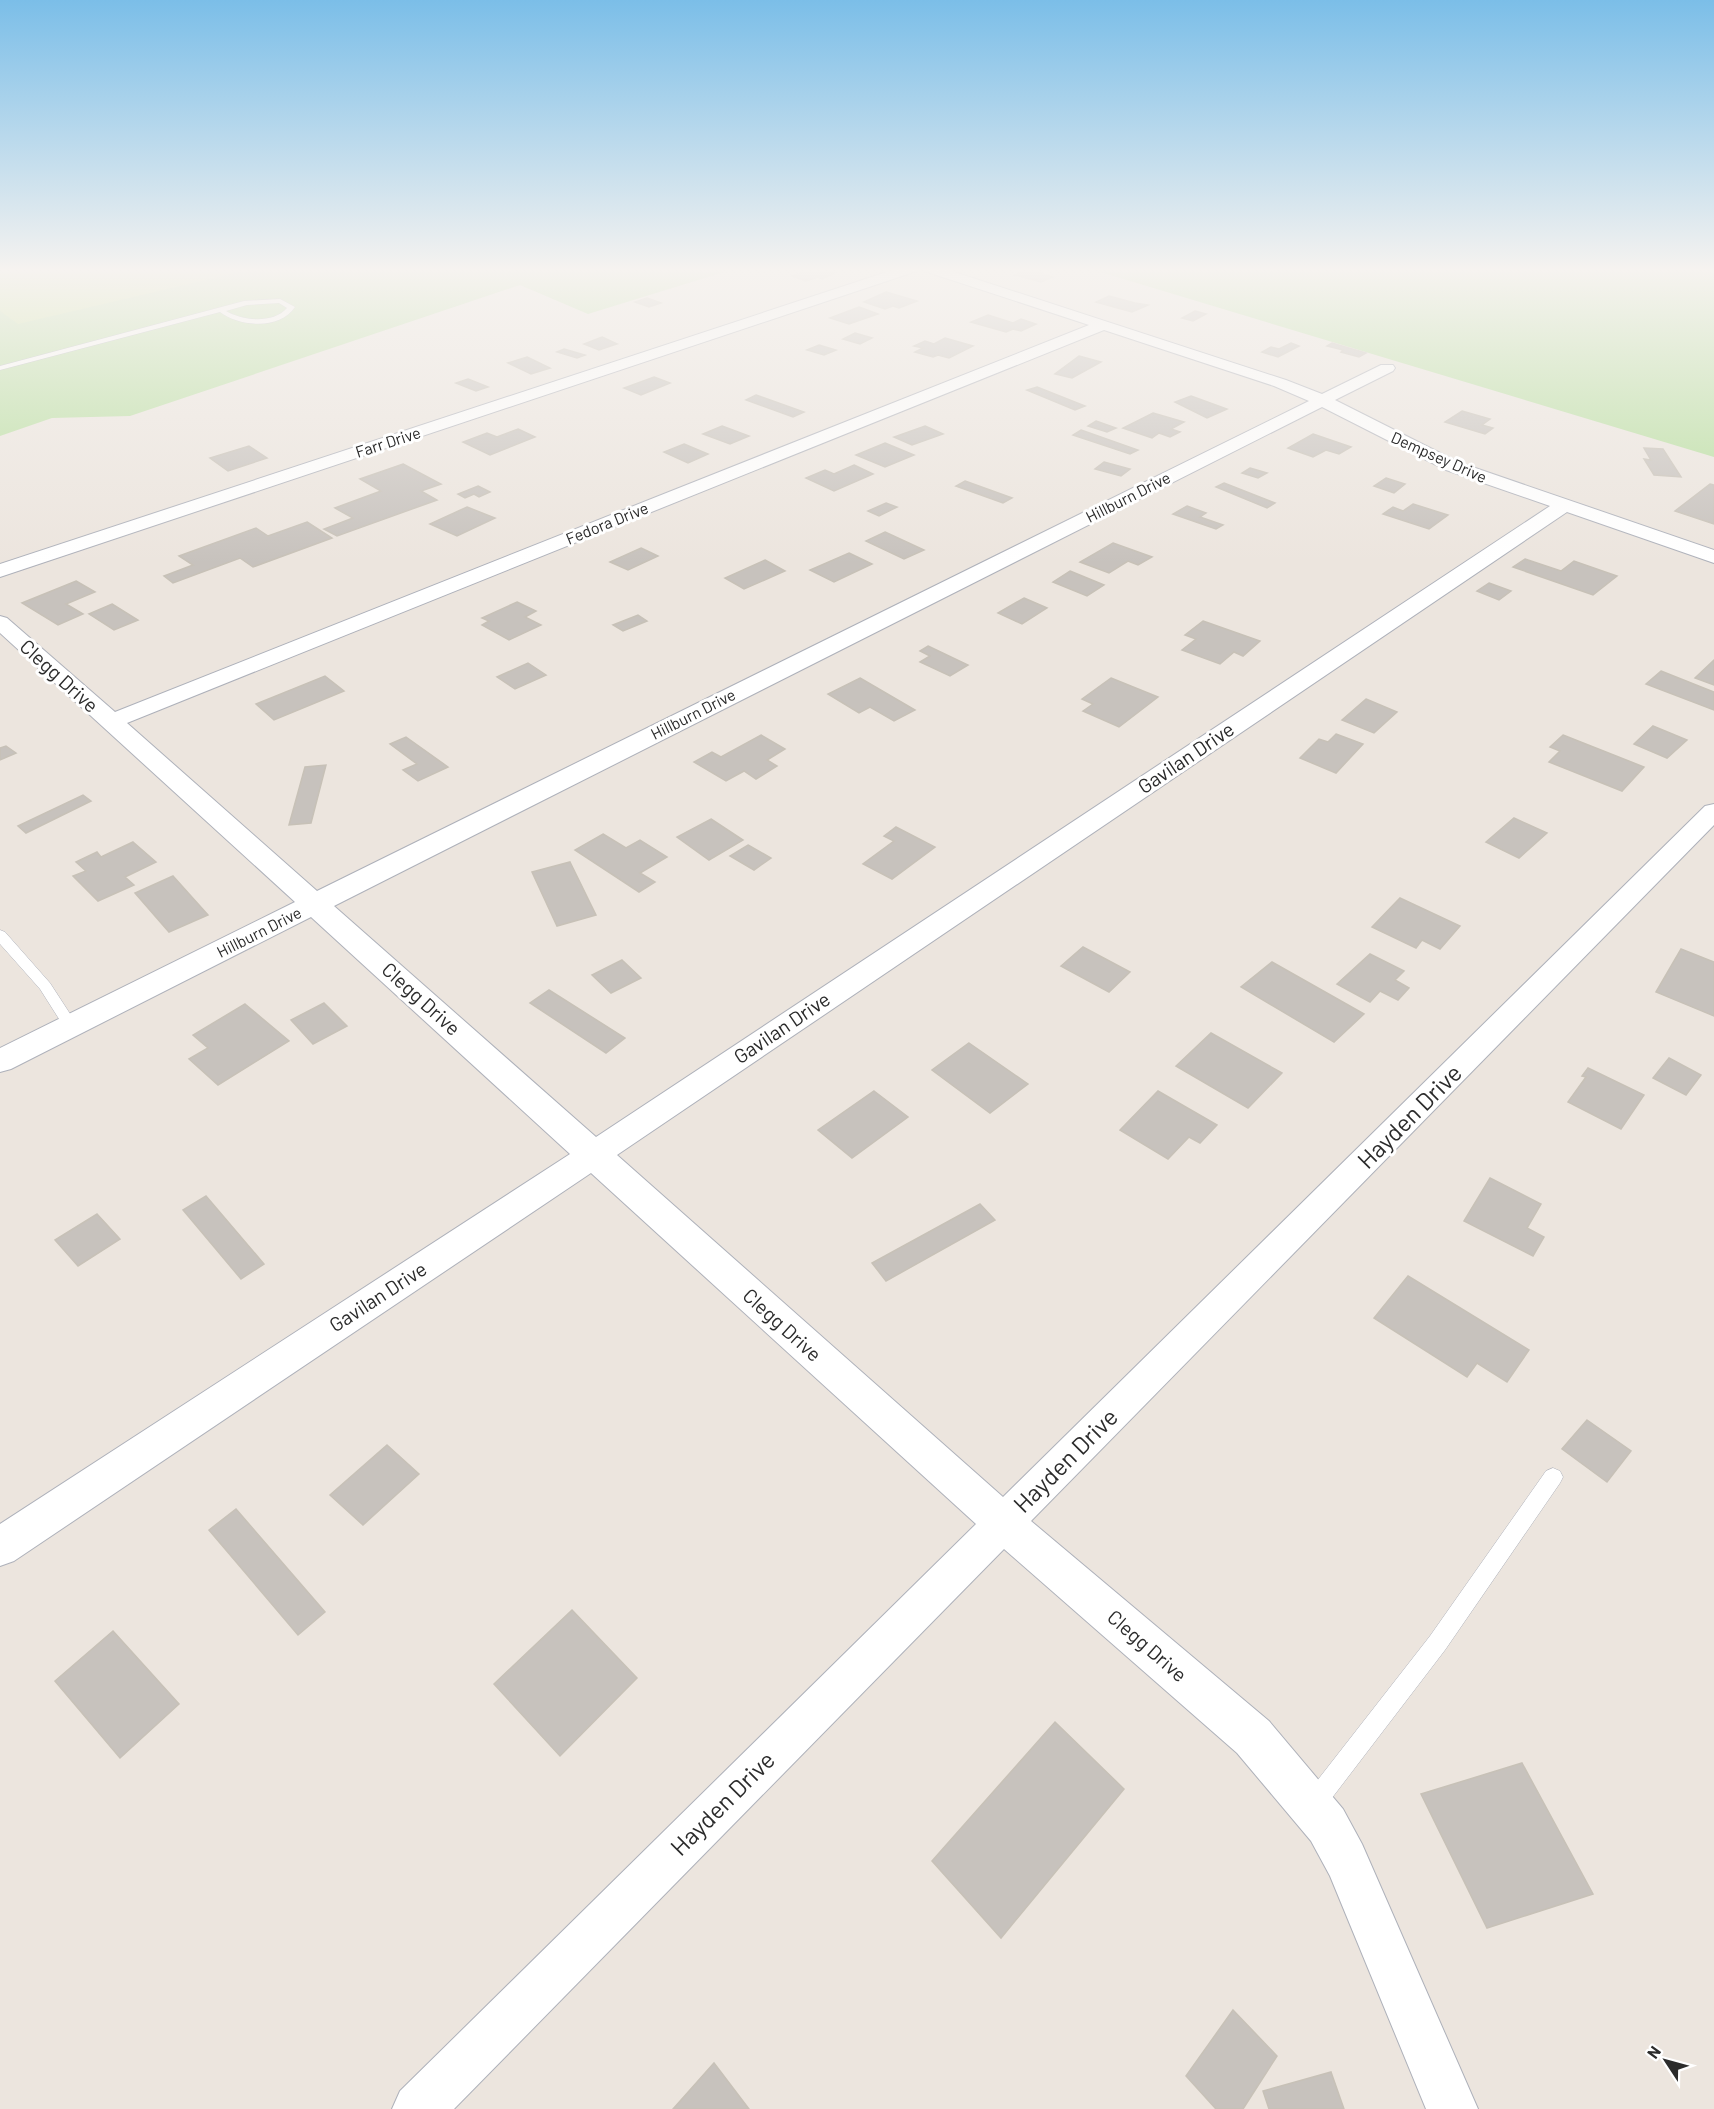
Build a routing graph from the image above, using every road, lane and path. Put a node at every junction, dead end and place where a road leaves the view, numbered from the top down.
1 (616, 366) edge
2 (1000, 366) edge
3 (1230, 366) edge
4 (1387, 368) dead end
5 (1322, 400) junction
6 (1563, 506) junction
7 (1714, 557) edge
8 (0, 571) edge
9 (0, 622) edge
10 (110, 722) junction
11 (1714, 811) edge
12 (316, 903) junction
13 (0, 935) edge
14 (71, 1026) junction
15 (0, 1061) edge
16 (593, 1155) junction
17 (1553, 1477) dead end
18 (1004, 1523) junction
19 (0, 1547) edge
20 (1312, 1805) junction
21 (418, 2109) edge
22 (1452, 2109) edge

1 - 8 street, Farr Drive
2 - 10 street, Fedora Drive
3 - 5 street, Dempsey Drive
4 - 5 street, Hillburn Drive
5 - 6 street, Dempsey Drive
5 - 12 street, Hillburn Drive
6 - 7 street, Dempsey Drive
6 - 16 street, Gavilan Drive
9 - 10 street, Clegg Drive
10 - 12 street, Clegg Drive
11 - 18 street, Hayden Drive
12 - 14 street, Hillburn Drive
12 - 16 street, Clegg Drive
13 - 14 lane
14 - 15 street, Hillburn Drive
16 - 18 street, Clegg Drive
16 - 19 street, Gavilan Drive
17 - 20 lane
18 - 20 street, Clegg Drive
18 - 21 street, Hayden Drive
20 - 22 street, Clegg Drive

